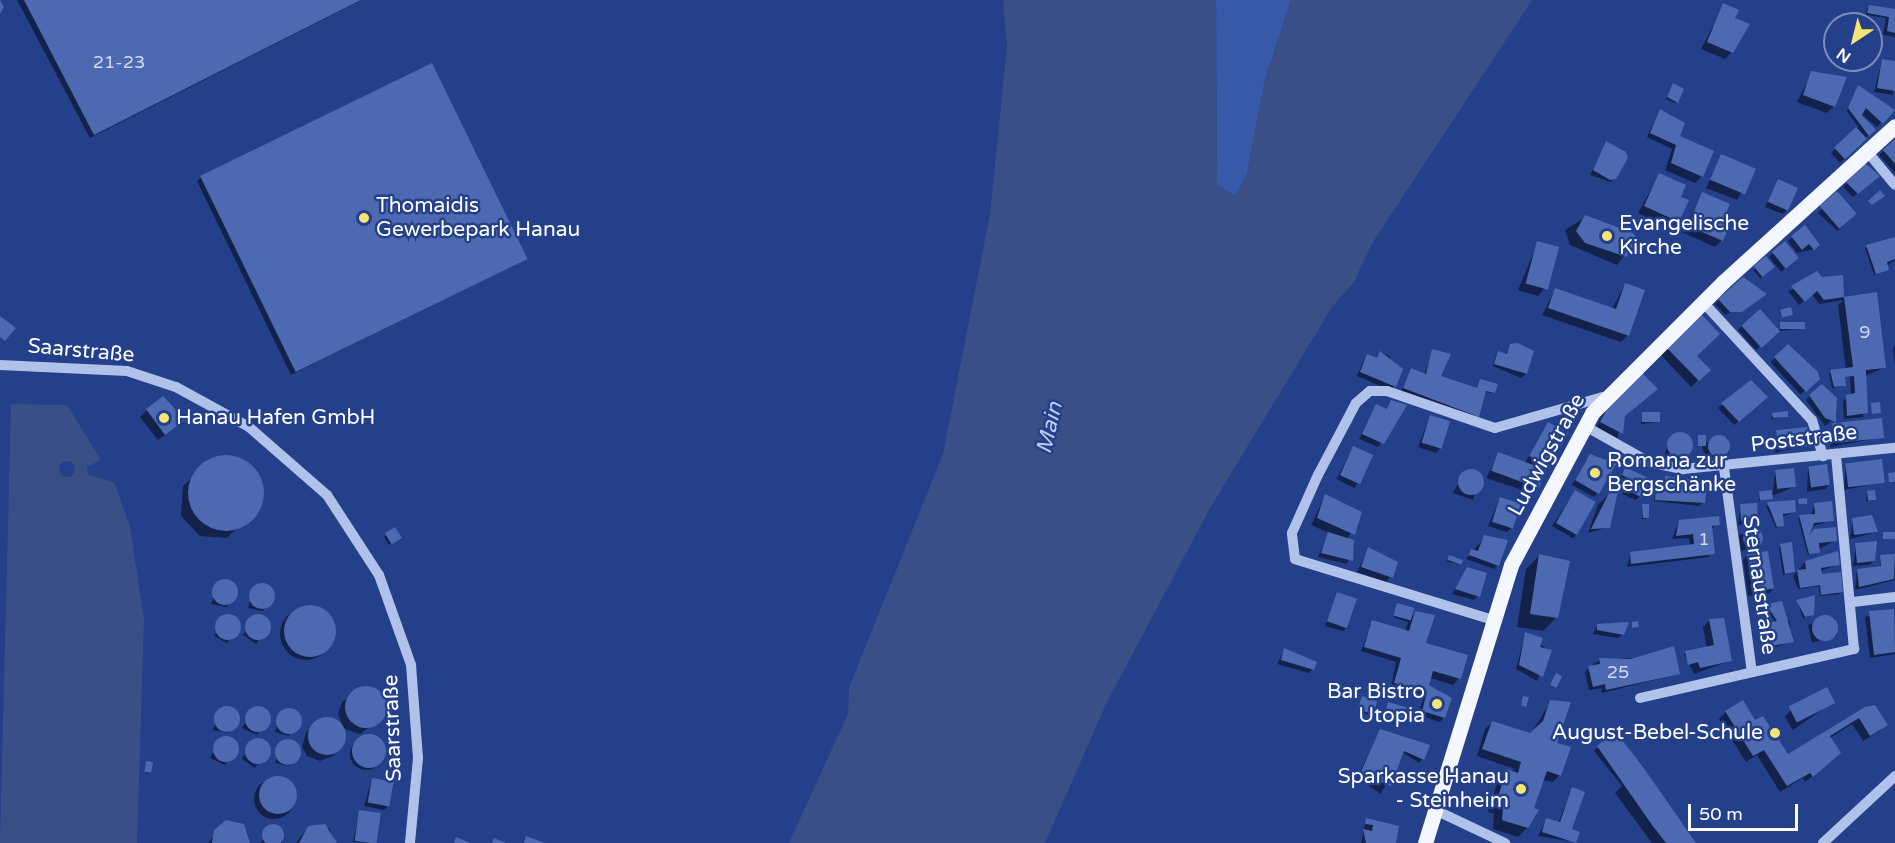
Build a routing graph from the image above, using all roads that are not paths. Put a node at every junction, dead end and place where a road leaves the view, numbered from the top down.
1 (1895, 126) edge
2 (1866, 150) junction
3 (1895, 185) edge
4 (1702, 301) junction
5 (0, 365) edge
6 (1603, 398) junction
7 (1585, 426) junction
8 (1895, 448) edge
9 (1836, 454) junction
10 (1822, 456) junction
11 (1724, 468) junction
12 (1895, 597) edge
13 (1853, 602) junction
14 (1493, 620) junction
15 (1752, 672) junction
16 (1640, 698) dead end
17 (1895, 776) edge
18 (1433, 809) junction
19 (410, 843) edge
20 (1425, 843) edge
21 (1505, 843) edge
22 (1823, 843) edge

1 - 2 main road, Ludwigstraße
2 - 3 street
2 - 4 main road, Ludwigstraße
4 - 6 main road, Ludwigstraße
4 - 10 street
5 - 19 street, Saarstraße
6 - 7 main road, Ludwigstraße
6 - 14 street
7 - 11 street, Poststraße
7 - 14 main road, Ludwigstraße
8 - 9 street, Poststraße
9 - 10 street, Poststraße
9 - 13 street
10 - 11 street, Poststraße
11 - 15 street, Sternaustraße
12 - 13 street
13 - 15 street
14 - 18 main road, Ludwigstraße
15 - 16 street
17 - 22 street
18 - 20 main road, Ludwigstraße
18 - 21 street

